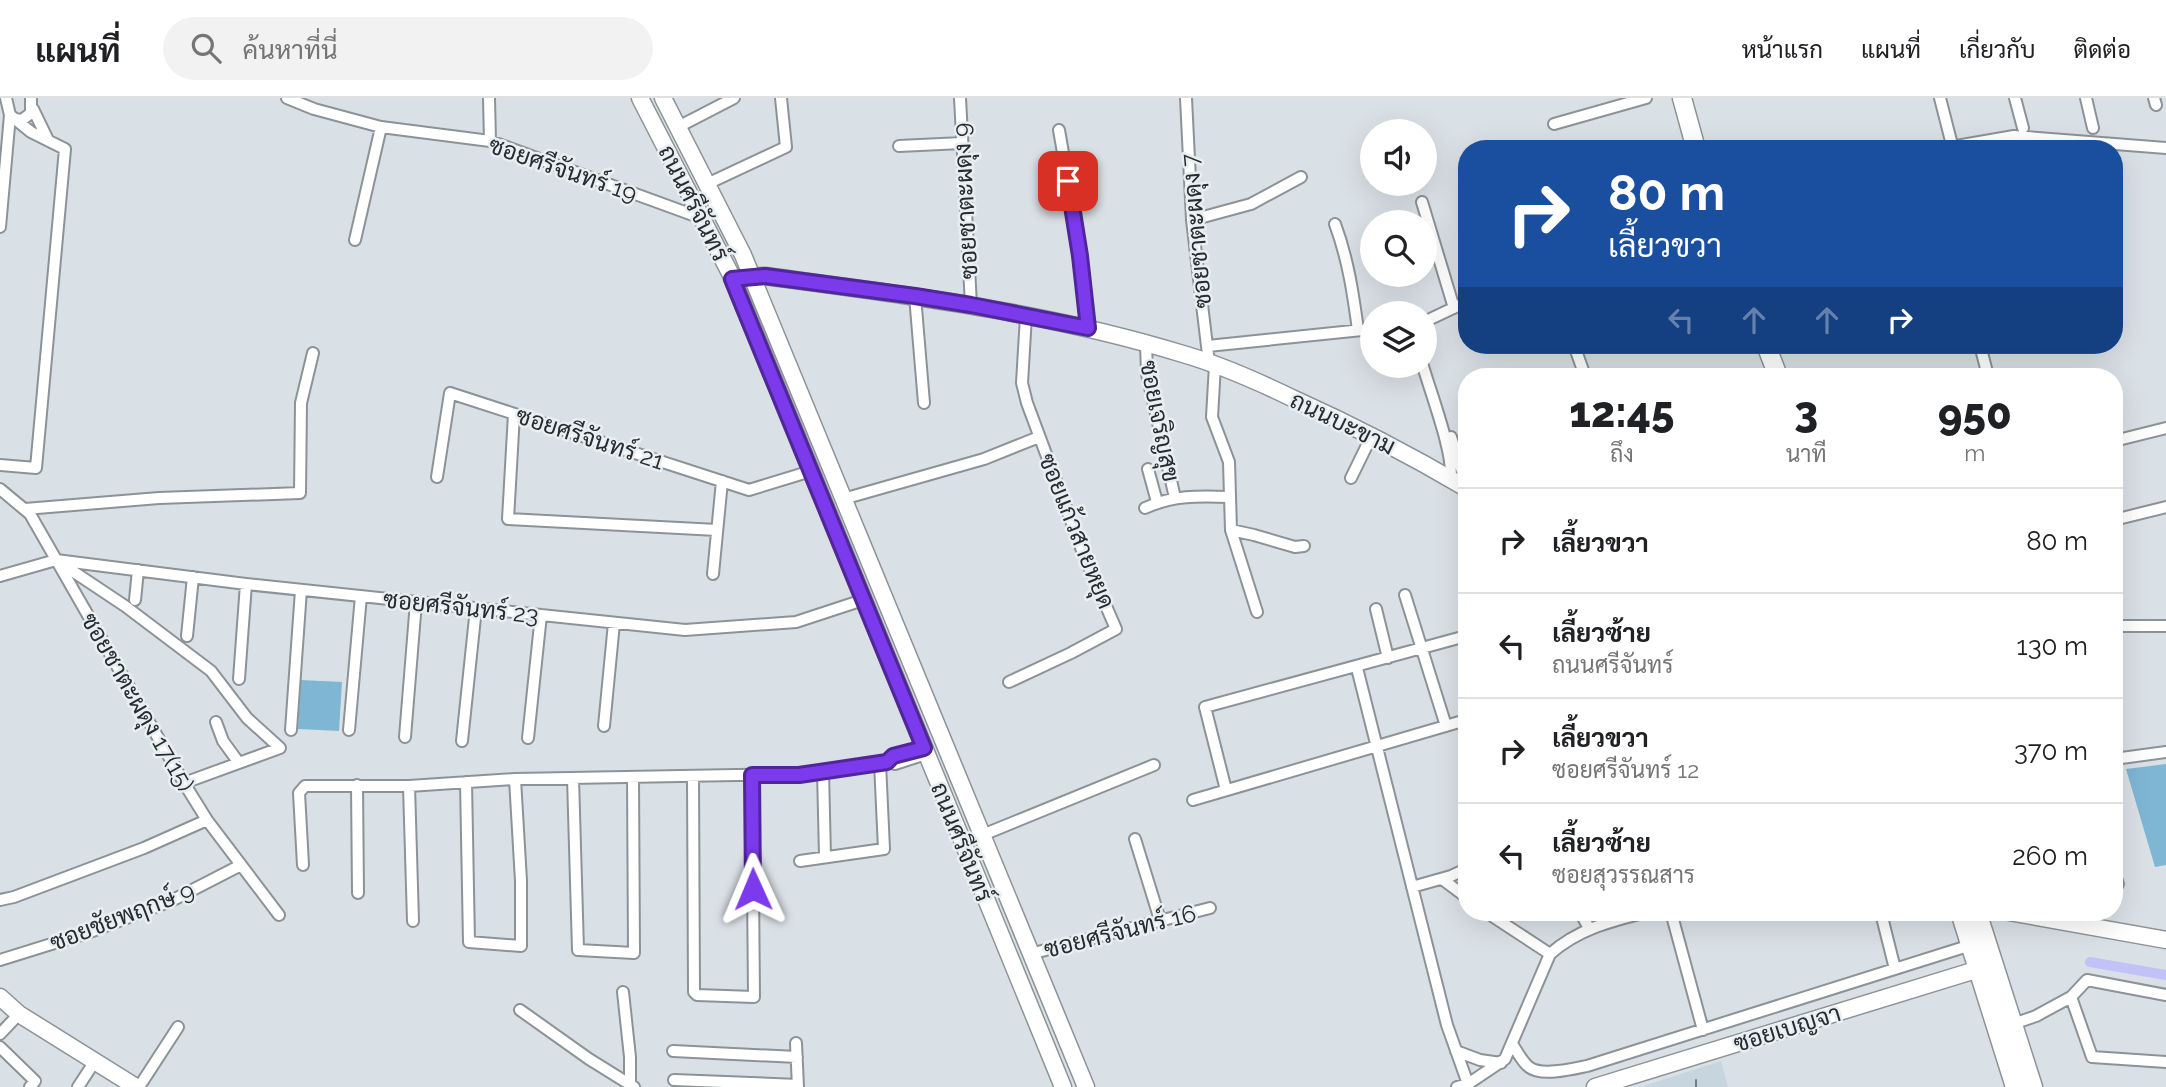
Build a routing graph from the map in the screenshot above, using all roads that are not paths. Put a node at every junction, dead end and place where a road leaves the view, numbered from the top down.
1 (6, 98) edge
2 (287, 98) edge
3 (489, 98) edge
4 (640, 98) edge
5 (663, 98) edge
6 (734, 98) edge
7 (781, 98) edge
8 (960, 98) edge
9 (1186, 98) edge
10 (1646, 98) edge
11 (1682, 98) edge
12 (1940, 98) edge
13 (2015, 98) edge
14 (2086, 98) edge
15 (32, 103) edge
16 (13, 117) junction
17 (1553, 124) dead end
18 (381, 127) junction
19 (678, 127) junction
20 (2023, 128) dead end
21 (2093, 128) dead end
22 (1059, 130) dead end
23 (48, 140) junction
24 (1691, 140) edge
25 (1951, 140) edge
26 (2004, 140) edge
27 (2065, 140) edge
28 (490, 141) junction
29 (962, 143) junction
30 (2123, 145) edge
31 (899, 146) dead end
32 (2166, 148) edge
33 (1301, 177) dead end
34 (707, 184) junction
35 (1422, 202) dead end
36 (701, 218) junction
37 (1192, 220) junction
38 (1335, 224) dead end
39 (0, 227) edge
40 (355, 240) dead end
41 (752, 277) junction
42 (732, 279) junction
43 (915, 296) junction
44 (971, 305) junction
45 (1458, 306) edge
46 (1454, 308) junction
47 (1026, 316) junction
48 (1437, 316) edge
49 (1088, 328) junction
50 (1358, 330) joint
51 (1146, 344) junction
52 (1208, 346) junction
53 (313, 353) dead end
54 (1212, 364) junction
55 (1427, 378) edge
56 (924, 402) dead end
57 (514, 414) junction
58 (1447, 425) dead end
59 (2166, 428) edge
60 (1372, 435) junction
61 (1039, 437) junction
62 (2123, 439) edge
63 (1458, 460) edge
64 (0, 465) edge
65 (1148, 470) dead end
66 (811, 471) junction
67 (437, 477) dead end
68 (1351, 478) dead end
69 (1450, 478) junction
70 (722, 481) junction
71 (1458, 482) edge
72 (0, 489) edge
73 (1230, 497) junction
74 (1175, 498) junction
75 (843, 499) junction
76 (1157, 502) junction
77 (2166, 507) edge
78 (1145, 508) dead end
79 (25, 509) junction
80 (2123, 518) edge
81 (717, 530) junction
82 (1231, 530) junction
83 (1304, 547) dead end
84 (56, 560) junction
85 (138, 570) junction
86 (713, 574) dead end
87 (0, 576) edge
88 (194, 577) junction
89 (246, 584) junction
90 (301, 590) junction
91 (1405, 595) dead end
92 (361, 596) junction
93 (135, 600) dead end
94 (863, 600) junction
95 (416, 602) junction
96 (476, 608) junction
97 (1377, 609) dead end
98 (1257, 612) dead end
99 (541, 615) junction
100 (614, 623) junction
101 (2123, 626) edge
102 (2166, 626) edge
103 (187, 636) dead end
104 (1458, 638) edge
105 (1422, 649) junction
106 (1388, 658) junction
107 (1357, 668) junction
108 (239, 679) dead end
109 (1009, 682) dead end
110 (216, 722) dead end
111 (1458, 722) edge
112 (604, 726) dead end
113 (1446, 726) junction
114 (291, 730) dead end
115 (349, 730) dead end
116 (405, 737) dead end
117 (528, 738) dead end
118 (462, 741) dead end
119 (1377, 747) junction
120 (925, 751) junction
121 (2166, 752) edge
122 (2123, 758) edge
123 (884, 762) junction
124 (239, 763) junction
125 (1154, 765) dead end
126 (823, 771) junction
127 (752, 775) junction
128 (693, 776) junction
129 (632, 777) junction
130 (573, 778) junction
131 (515, 779) junction
132 (467, 782) junction
133 (184, 783) junction
134 (357, 785) junction
135 (409, 786) junction
136 (1226, 790) junction
137 (1193, 800) dead end
138 (206, 820) junction
139 (981, 836) junction
140 (1135, 839) dead end
141 (825, 857) junction
142 (800, 861) dead end
143 (241, 865) junction
144 (303, 865) dead end
145 (1458, 872) edge
146 (1442, 879) junction
147 (1412, 887) junction
148 (1458, 891) edge
149 (358, 892) dead end
150 (0, 899) edge
151 (1210, 908) dead end
152 (279, 915) dead end
153 (1160, 920) junction
154 (413, 921) dead end
155 (1500, 921) edge
156 (1585, 921) edge
157 (1614, 921) edge
158 (1673, 921) edge
159 (1883, 921) edge
160 (1963, 921) edge
161 (1980, 921) edge
162 (2096, 921) edge
163 (1589, 928) junction
164 (2166, 940) edge
165 (1971, 945) junction
166 (1030, 954) junction
167 (1550, 954) junction
168 (0, 960) edge
169 (1895, 969) junction
170 (1979, 969) junction
171 (623, 992) dead end
172 (2166, 995) edge
173 (0, 997) edge
174 (2071, 997) junction
175 (520, 1010) dead end
176 (19, 1014) junction
177 (2013, 1024) junction
178 (178, 1027) dead end
179 (1703, 1030) junction
180 (0, 1034) edge
181 (796, 1043) dead end
182 (1512, 1044) junction
183 (0, 1047) edge
184 (673, 1051) dead end
185 (1456, 1051) junction
186 (797, 1057) junction
187 (95, 1061) junction
188 (2166, 1062) edge
189 (1501, 1063) junction
190 (674, 1080) dead end
191 (134, 1086) edge
192 (632, 1086) edge
193 (798, 1086) edge
194 (1462, 1086) edge
195 (30, 1087) edge
196 (79, 1087) edge
197 (1063, 1087) edge
198 (1086, 1087) edge
199 (1595, 1087) edge
200 (2015, 1087) edge
201 (2033, 1087) edge

1 - 16 street
2 - 18 street, ซอยศรีจันทร์ 19
3 - 28 street
4 - 36 main road, ถนนศรีจันทร์
5 - 19 main road, ถนนศรีจันทร์
6 - 19 street
7 - 34 street
8 - 29 street, ซอยชาตะผดุง 9
9 - 37 street, ซอยชาตะผดุง 7
10 - 17 street
11 - 24 main road
12 - 25 street
13 - 20 street
14 - 21 street
15 - 16 street
15 - 23 street
16 - 23 street
16 - 39 street
18 - 28 street, ซอยศรีจันทร์ 19
18 - 40 street
19 - 34 main road, ถนนศรีจันทร์
22 - 49 street
23 - 64 street
26 - 27 street
28 - 36 street, ซอยศรีจันทร์ 19
29 - 31 street
29 - 44 street, ซอยชาตะผดุง 9
30 - 32 street
33 - 37 street
34 - 41 main road, ถนนศรีจันทร์
35 - 46 street
36 - 42 main road, ถนนศรีจันทร์
37 - 52 street, ซอยชาตะผดุง 7
38 - 50 street
41 - 42 main road, ถนนบะขาม
41 - 43 main road, ถนนบะขาม
41 - 75 main road, ถนนศรีจันทร์
42 - 66 main road, ถนนศรีจันทร์
43 - 44 main road, ถนนบะขาม
43 - 56 street
44 - 47 main road, ถนนบะขาม
45 - 46 street
46 - 48 street
47 - 49 main road, ถนนบะขาม
47 - 61 street, ซอยแก้วสายหยุด
49 - 51 main road, ถนนบะขาม
50 - 52 street
51 - 54 main road, ถนนบะขาม
51 - 74 street, ซอยเจริญสุข
52 - 54 street, ซอยชาตะผดุง 7
53 - 79 street
54 - 60 main road, ถนนบะขาม
54 - 73 street, ซอยชาตะผดุง 7
55 - 69 street
57 - 67 street, ซอยศรีจันทร์ 21
57 - 70 street, ซอยศรีจันทร์ 21
57 - 81 street
58 - 63 street
59 - 62 street
60 - 68 street
60 - 69 main road, ถนนบะขาม
61 - 75 street
61 - 109 street, ซอยแก้วสายหยุด
65 - 76 street
66 - 70 street, ซอยศรีจันทร์ 21
66 - 94 main road, ถนนศรีจันทร์
69 - 71 main road, ถนนบะขาม
70 - 81 street
72 - 79 street, ซอยชาตะผดุง 17(15)
73 - 74 street
73 - 82 street, ซอยชาตะผดุง 7
74 - 76 street
75 - 139 main road, ถนนศรีจันทร์
76 - 78 street
77 - 80 street
79 - 84 street, ซอยชาตะผดุง 17(15)
81 - 86 street
82 - 83 street
82 - 98 street, ซอยชาตะผดุง 7
84 - 85 street, ซอยศรีจันทร์ 23
84 - 87 street
84 - 124 street
84 - 133 street, ซอยชาตะผดุง 17(15)
85 - 88 street, ซอยศรีจันทร์ 23
85 - 93 street
88 - 89 street, ซอยศรีจันทร์ 23
88 - 103 street
89 - 90 street, ซอยศรีจันทร์ 23
89 - 108 street
90 - 92 street, ซอยศรีจันทร์ 23
90 - 114 street
91 - 105 street
92 - 95 street, ซอยศรีจันทร์ 23
92 - 115 street
94 - 100 street, ซอยศรีจันทร์ 23
94 - 120 main road, ถนนศรีจันทร์
95 - 96 street, ซอยศรีจันทร์ 23
95 - 116 street
96 - 99 street, ซอยศรีจันทร์ 23
96 - 118 street
97 - 106 street
99 - 100 street, ซอยศรีจันทร์ 23
99 - 117 street
100 - 112 street
101 - 102 street
104 - 105 street
105 - 106 street
105 - 113 street
106 - 107 street
107 - 119 street
107 - 136 street
110 - 124 street
111 - 113 street
113 - 119 street
119 - 136 street
119 - 147 street
120 - 123 street
120 - 197 main road, ถนนศรีจันทร์
121 - 122 street
123 - 126 street
123 - 141 street
124 - 133 street
125 - 139 street
126 - 127 street
126 - 141 street
127 - 128 street
127 - 128 street
128 - 129 street
129 - 130 street
129 - 130 street
130 - 131 street
131 - 132 street
131 - 132 street
132 - 135 street
133 - 138 street, ซอยชาตะผดุง 17(15)
134 - 135 street
134 - 144 street
134 - 149 street
135 - 154 street
136 - 137 street
138 - 143 street, ซอยชาตะผดุง 17(15)
138 - 150 street
139 - 166 main road, ถนนศรีจันทร์
140 - 153 street
141 - 142 street
143 - 152 street, ซอยชาตะผดุง 17(15)
143 - 168 street, ซอยชัยพฤกษ์ 9
145 - 146 street
146 - 147 street
146 - 148 street
147 - 185 street
151 - 153 street, ซอยศรีจันทร์ 16
153 - 166 street, ซอยศรีจันทร์ 16
155 - 167 street
156 - 163 street
157 - 163 street
158 - 179 street
159 - 169 street
160 - 165 main road
161 - 177 main road
162 - 164 main road
163 - 167 street
165 - 169 street
165 - 170 main road
166 - 198 main road, ถนนศรีจันทร์
167 - 182 street
169 - 179 street
170 - 199 main road, ซอยเบญจา
170 - 200 main road
171 - 192 street
172 - 174 street
173 - 176 main road
174 - 177 street
174 - 188 street
175 - 192 street
176 - 180 street
176 - 187 main road
177 - 201 main road
178 - 191 street
179 - 182 street
181 - 186 street
182 - 189 street
183 - 195 street
184 - 186 street
185 - 189 street
185 - 194 street
186 - 193 street
187 - 191 main road
187 - 196 street
189 - 194 street
190 - 193 street

